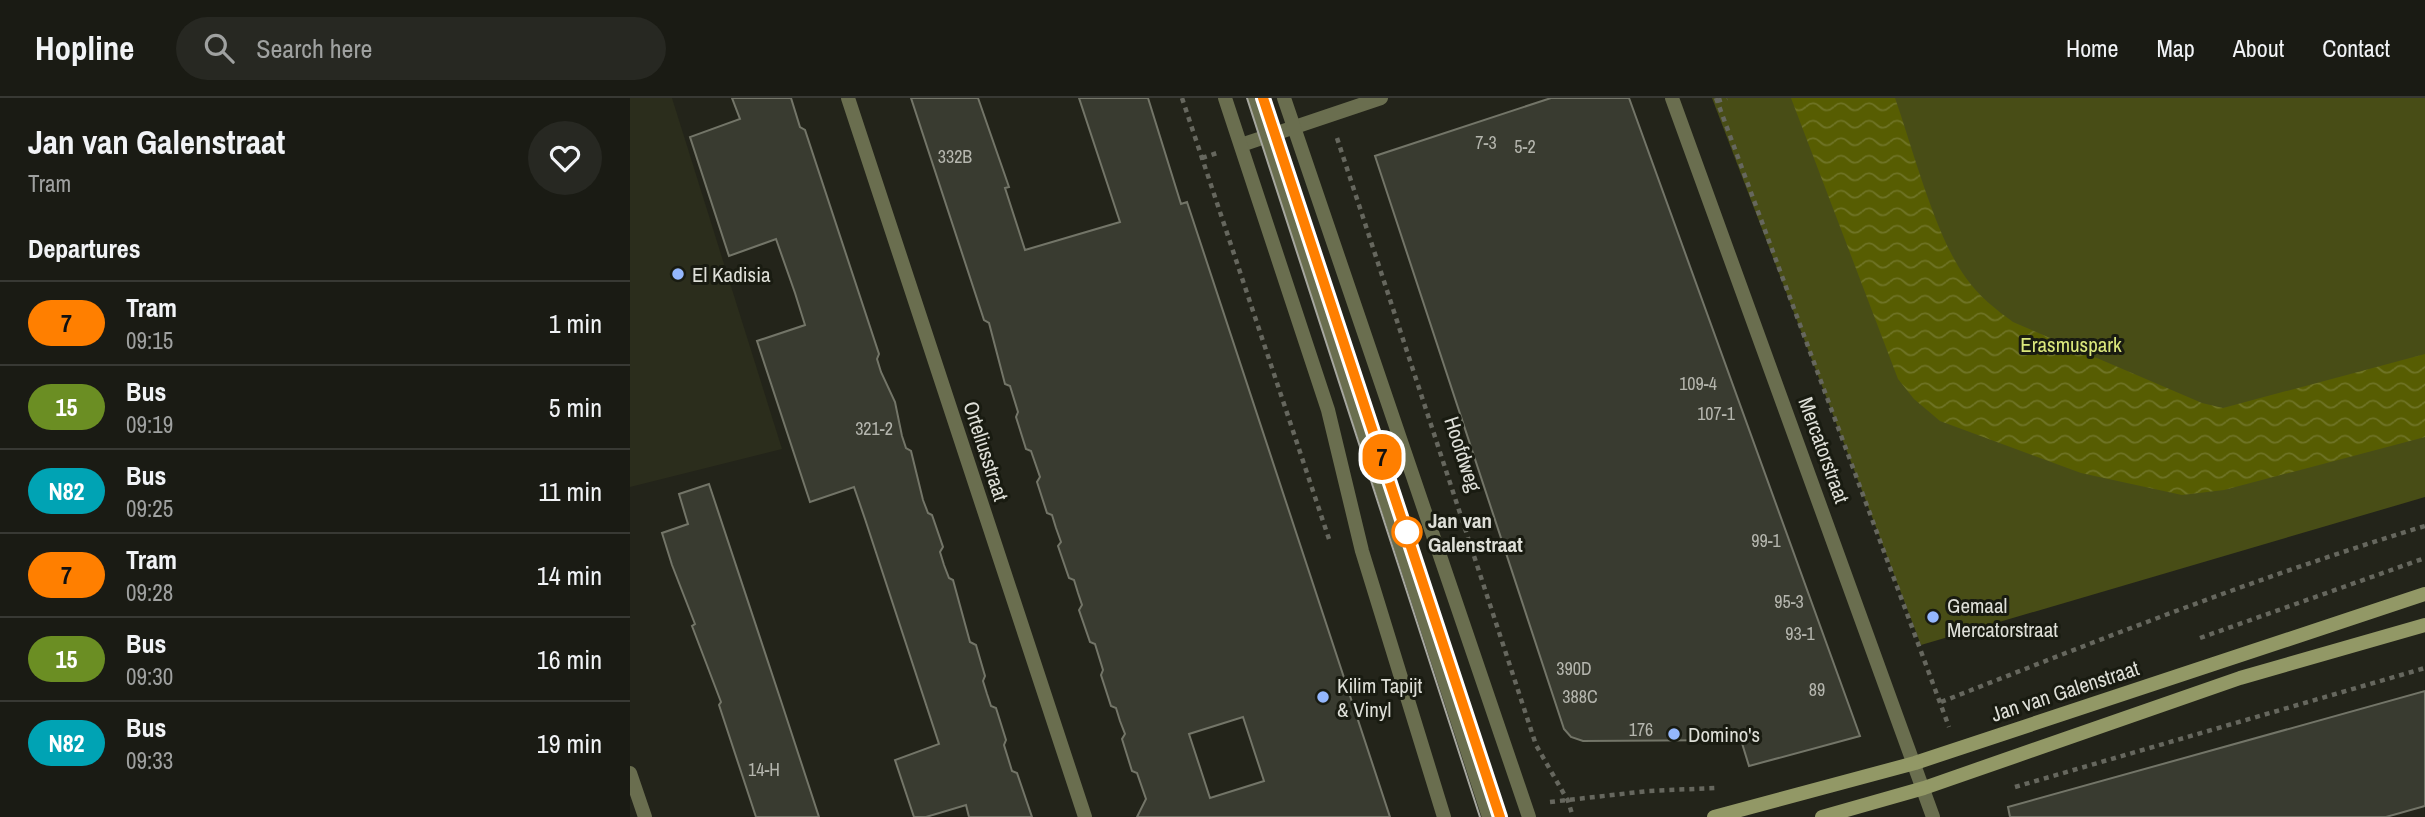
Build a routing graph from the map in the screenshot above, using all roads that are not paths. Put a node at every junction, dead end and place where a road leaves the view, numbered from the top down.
1 (848, 98) edge
2 (1225, 98) edge
3 (1254, 98) edge
4 (1284, 98) edge
5 (1381, 98) edge
6 (1672, 98) edge
7 (1293, 127) junction
8 (1267, 136) junction
9 (1241, 145) junction
10 (2425, 594) edge
11 (2425, 625) edge
12 (1915, 763) junction
13 (630, 774) edge
14 (1924, 788) junction
15 (645, 817) edge
16 (1085, 817) edge
17 (1444, 817) edge
18 (1489, 817) edge
19 (1529, 817) edge
20 (1714, 817) edge
21 (1822, 817) edge
22 (1933, 817) edge

1 - 16 street, Orteliusstraat
2 - 9 street
3 - 8 street
4 - 7 street
5 - 7 street
6 - 12 street, Mercatorstraat
7 - 8 street
7 - 19 street
8 - 9 street
8 - 18 street
9 - 17 street
10 - 12 main road, Jan van Galenstraat
11 - 14 main road, Jan van Galenstraat
12 - 14 street, Mercatorstraat
12 - 20 main road, Jan van Galenstraat
13 - 15 street
14 - 21 main road, Jan van Galenstraat
14 - 22 street, Mercatorstraat

